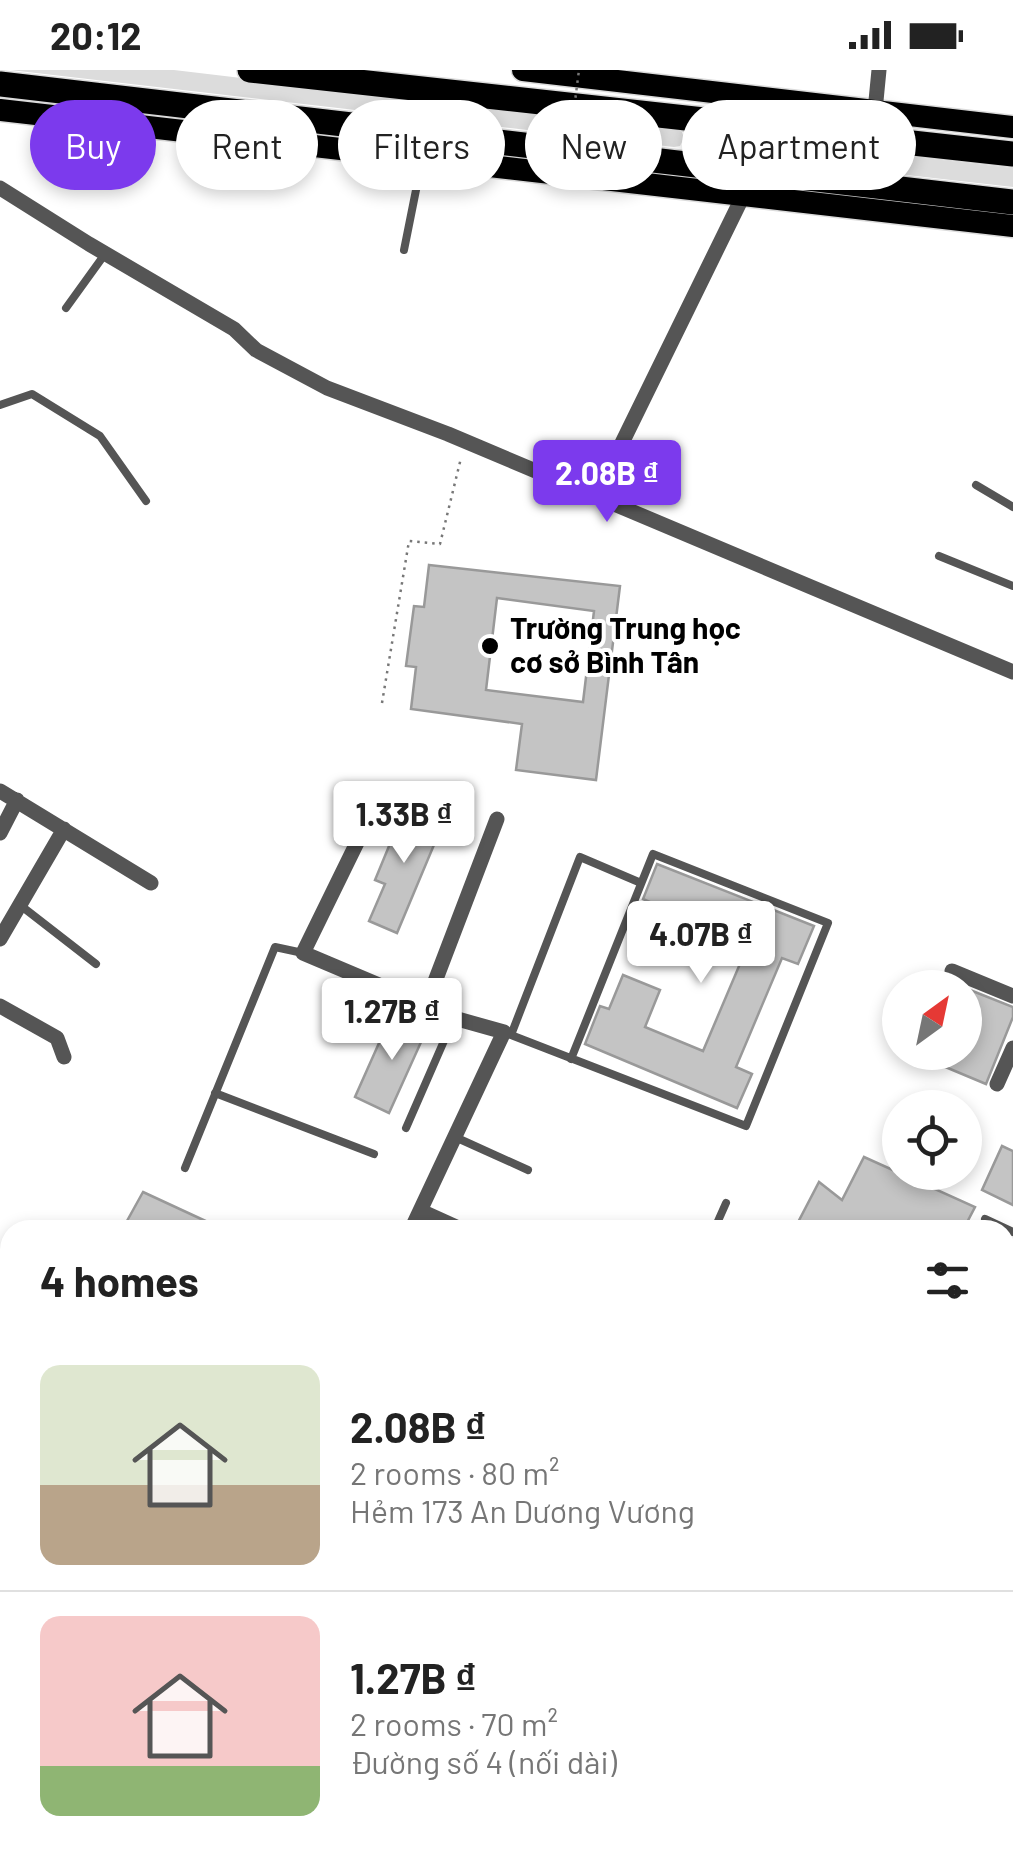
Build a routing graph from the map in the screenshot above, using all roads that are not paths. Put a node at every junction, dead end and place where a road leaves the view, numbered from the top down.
1 (250, 70) edge
2 (523, 70) edge
3 (879, 70) edge
4 (0, 84) edge
5 (781, 100) edge
6 (876, 100) edge
7 (0, 110) edge
8 (916, 116) edge
9 (682, 118) edge
10 (1013, 127) edge
11 (916, 143) edge
12 (338, 150) edge
13 (1013, 154) edge
14 (505, 166) edge
15 (682, 174) edge
16 (682, 178) edge
17 (0, 188) edge
18 (416, 190) edge
19 (740, 190) edge
20 (793, 190) edge
21 (852, 190) edge
22 (1013, 202) edge
23 (1013, 226) edge
24 (404, 250) dead end
25 (105, 254) junction
26 (66, 308) dead end
27 (0, 405) edge
28 (976, 486) dead end
29 (596, 496) junction
30 (146, 500) dead end
31 (1013, 507) edge
32 (938, 556) dead end
33 (1013, 586) edge
34 (1013, 672) edge
35 (0, 791) edge
36 (16, 800) junction
37 (372, 812) dead end
38 (497, 819) dead end
39 (64, 829) junction
40 (0, 833) edge
41 (151, 883) dead end
42 (642, 883) junction
43 (20, 906) junction
44 (0, 939) edge
45 (303, 952) junction
46 (96, 964) dead end
47 (982, 983) edge
48 (1013, 996) edge
49 (426, 1004) junction
50 (0, 1006) edge
51 (454, 1018) junction
52 (507, 1033) junction
53 (1013, 1048) edge
54 (64, 1057) dead end
55 (572, 1059) junction
56 (997, 1084) dead end
57 (214, 1093) junction
58 (406, 1128) dead end
59 (455, 1138) junction
60 (374, 1154) dead end
61 (185, 1168) dead end
62 (528, 1170) dead end
63 (726, 1203) dead end
64 (420, 1211) junction
65 (416, 1220) edge
66 (440, 1220) edge
67 (718, 1220) edge

1 - 9 highway
2 - 5 main road
3 - 6 street
4 - 15 highway
7 - 12 main road
8 - 10 main road
11 - 13 highway
14 - 16 main road
17 - 25 street
18 - 24 lane
19 - 29 street
20 - 23 main road
21 - 22 highway
25 - 26 lane
25 - 29 street
27 - 30 lane
28 - 31 lane
29 - 34 street
32 - 33 lane
35 - 36 street
36 - 39 street
36 - 40 street
37 - 45 street
38 - 49 street
39 - 41 street
39 - 43 street
42 - 52 lane
42 - 55 lane
42 - 55 lane
43 - 44 street
43 - 46 lane
45 - 49 street
45 - 57 lane
47 - 48 street
49 - 51 street
50 - 54 street
51 - 52 street
51 - 58 lane
52 - 55 lane
52 - 59 street
53 - 56 street
57 - 60 lane
57 - 61 lane
59 - 62 lane
59 - 64 street
63 - 67 lane
64 - 65 street
64 - 66 street

